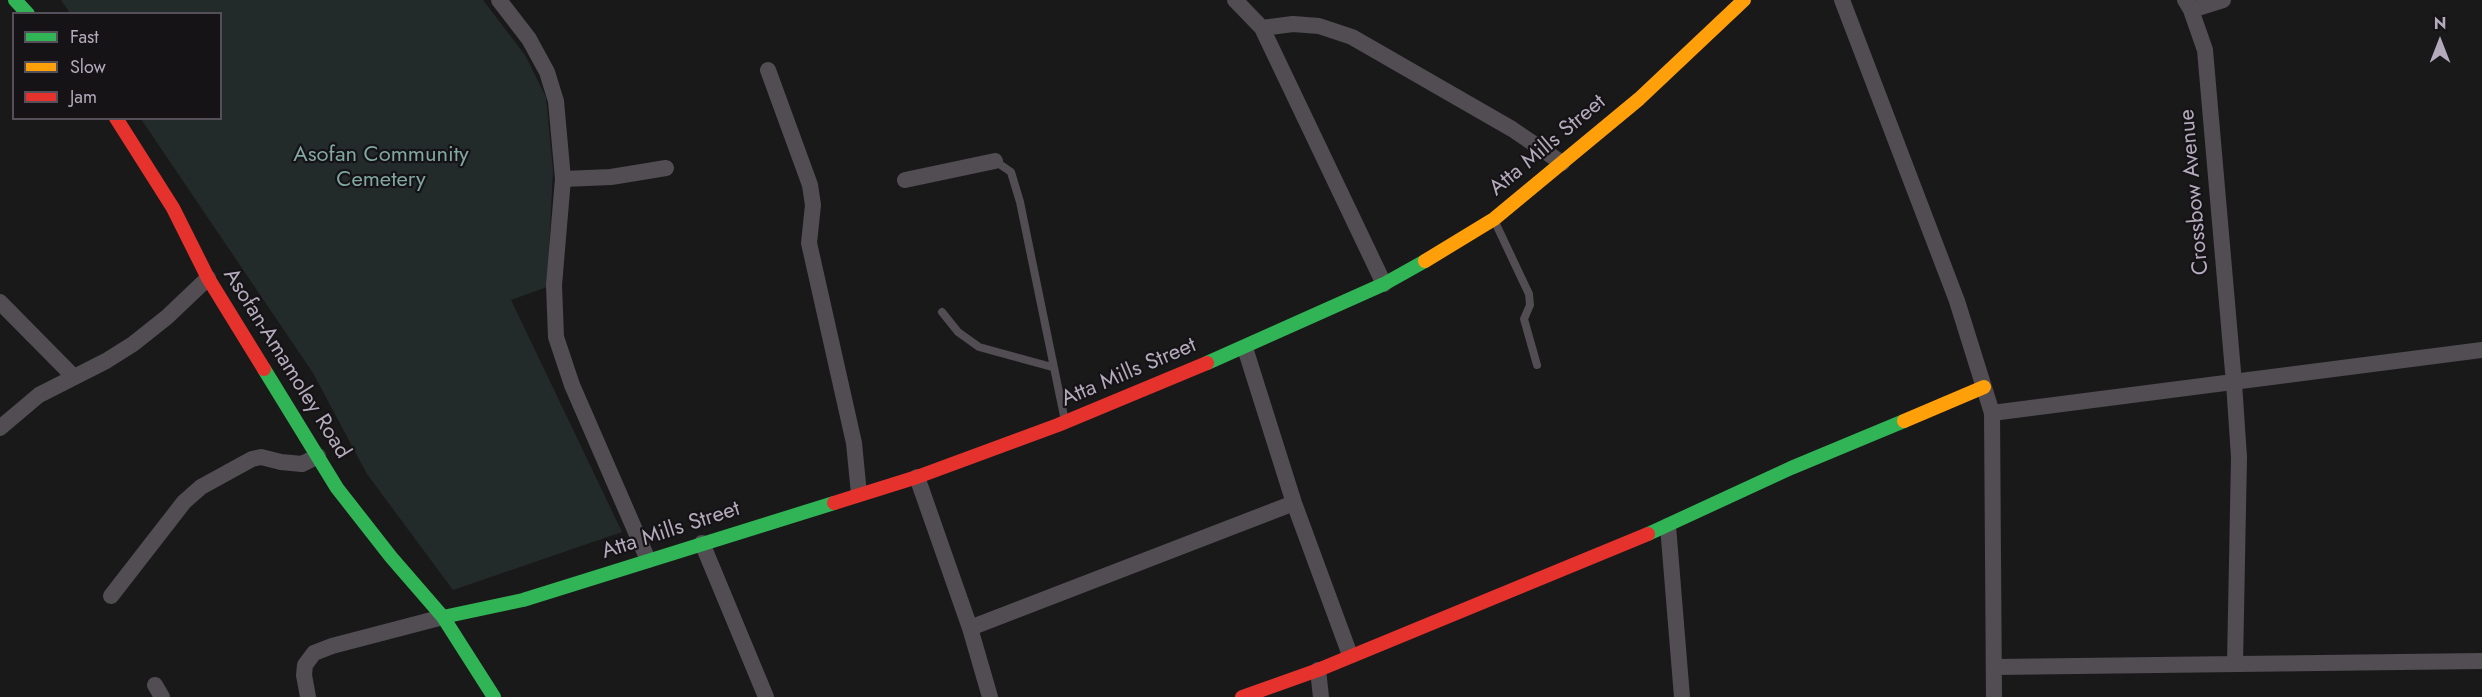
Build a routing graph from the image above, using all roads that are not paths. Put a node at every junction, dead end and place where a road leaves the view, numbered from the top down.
1 (15, 0) edge
2 (499, 0) edge
3 (1235, 0) edge
4 (1842, 0) edge
5 (2223, 0) edge
6 (1735, 2) edge
7 (2188, 5) edge
8 (26, 12) edge
9 (1262, 28) junction
10 (768, 70) dead end
11 (117, 120) edge
12 (996, 161) joint
13 (1562, 163) junction
14 (666, 168) dead end
15 (563, 179) junction
16 (905, 180) dead end
17 (1494, 219) junction
18 (208, 278) junction
19 (1384, 284) junction
20 (0, 302) edge
21 (942, 312) dead end
22 (1245, 348) junction
23 (2482, 350) edge
24 (1537, 365) dead end
25 (1052, 366) junction
26 (74, 377) junction
27 (2234, 383) junction
28 (1984, 387) junction
29 (1992, 413) junction
30 (1065, 422) junction
31 (0, 428) edge
32 (318, 456) junction
33 (917, 477) junction
34 (859, 494) junction
35 (1294, 503) junction
36 (1668, 526) junction
37 (702, 543) junction
38 (648, 560) junction
39 (111, 596) dead end
40 (443, 617) junction
41 (970, 628) junction
42 (1350, 656) junction
43 (2482, 661) edge
44 (2235, 664) junction
45 (1995, 667) junction
46 (1318, 670) junction
47 (308, 697) edge
48 (494, 697) edge
49 (766, 697) edge
50 (990, 697) edge
51 (1242, 697) edge
52 (1321, 697) edge
53 (1682, 697) edge
54 (1995, 697) edge

1 - 8 street
2 - 15 street
3 - 9 street
4 - 28 street
5 - 7 street
6 - 13 street, Atta Mills Street
7 - 27 street, Crossbow Avenue
9 - 13 street
9 - 19 street
10 - 34 street
11 - 18 street, Asofan-Amamoley Road
12 - 16 street
12 - 25 lane
13 - 17 street, Atta Mills Street
14 - 15 street
15 - 38 street
17 - 19 street, Atta Mills Street
17 - 24 lane
18 - 26 street
18 - 32 street, Asofan-Amamoley Road
19 - 22 street, Atta Mills Street
20 - 26 street
21 - 25 lane
22 - 30 street, Atta Mills Street
22 - 35 street
23 - 27 street
25 - 30 lane
26 - 31 street
27 - 29 street
27 - 44 street, Crossbow Avenue
28 - 29 street
28 - 36 street
29 - 45 street
30 - 33 street, Atta Mills Street
32 - 39 street
32 - 40 street, Asofan-Amamoley Road
33 - 34 street, Atta Mills Street
33 - 41 street
34 - 37 street, Atta Mills Street
35 - 41 street
35 - 42 street
36 - 42 street
36 - 53 street
37 - 38 street, Atta Mills Street
37 - 49 street
38 - 40 street, Atta Mills Street
40 - 47 street
40 - 48 street, Asofan-Amamoley Road
41 - 50 street
42 - 46 street
43 - 44 street
44 - 45 street
45 - 54 street
46 - 51 street
46 - 52 street

